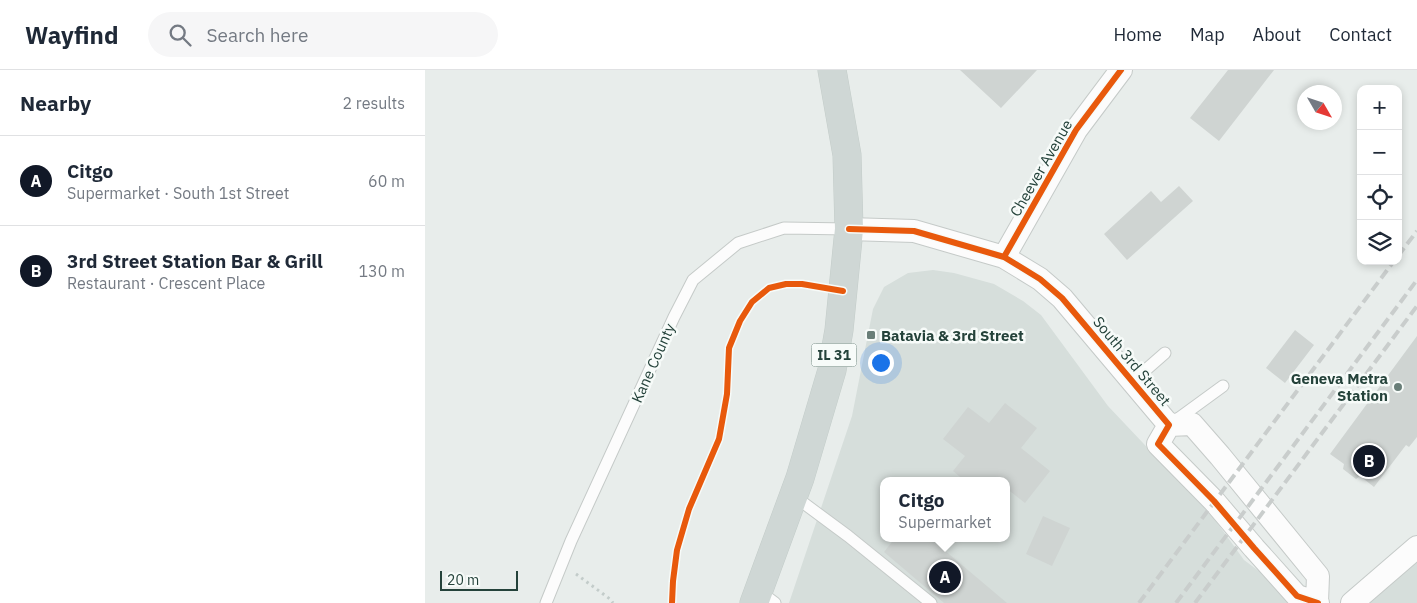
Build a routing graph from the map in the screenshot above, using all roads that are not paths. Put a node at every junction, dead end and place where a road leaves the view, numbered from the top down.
1 (832, 70) edge
2 (1121, 70) edge
3 (849, 229) junction
4 (1004, 257) junction
5 (1165, 353) dead end
6 (1133, 381) junction
7 (1223, 386) dead end
8 (1169, 425) junction
9 (797, 487) junction
10 (1417, 547) edge
11 (763, 599) edge
12 (1317, 602) edge
13 (546, 603) edge
14 (931, 603) edge
15 (1353, 603) edge

1 - 3 main road, IL 31
2 - 4 street, Cheever Avenue
3 - 4 street, South 3rd Street
3 - 9 main road, IL 31
3 - 13 lane, Kane County
4 - 6 street, South 3rd Street
5 - 6 lane
6 - 8 street, South 3rd Street
7 - 8 lane
8 - 12 street, South 3rd Street
8 - 12 street, South 3rd Street
9 - 11 main road, IL 31
9 - 14 lane
10 - 15 street

